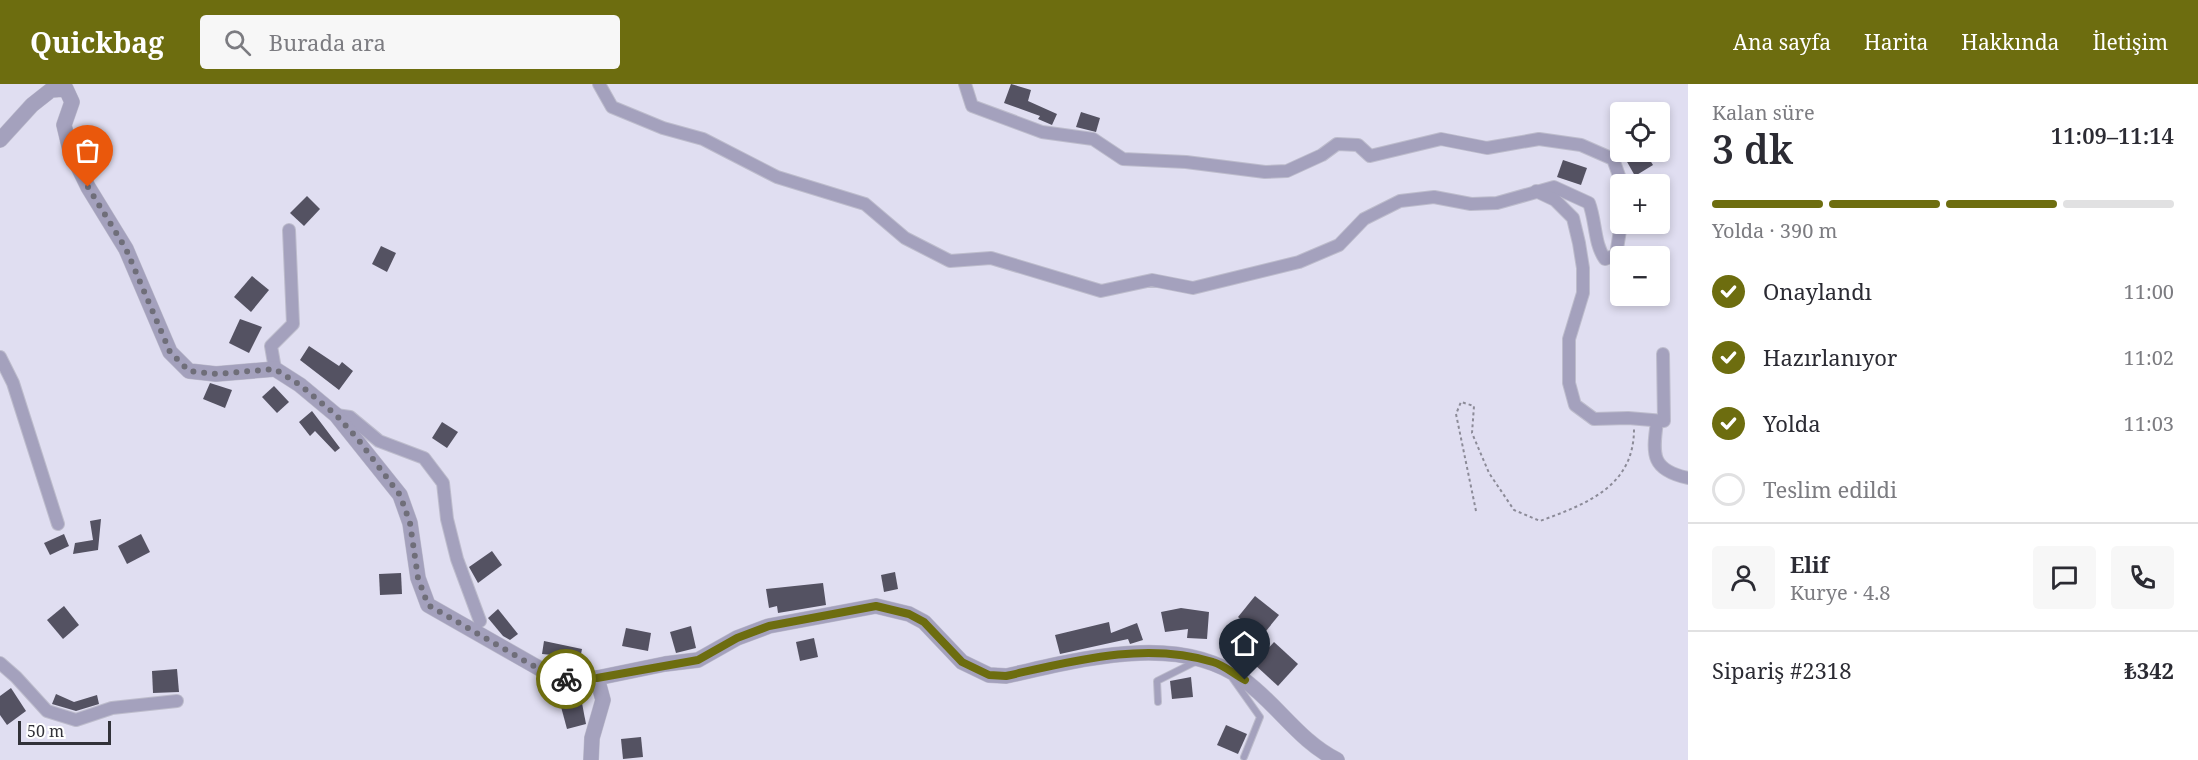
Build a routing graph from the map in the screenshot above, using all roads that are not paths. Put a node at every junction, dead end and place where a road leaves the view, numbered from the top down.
1 (599, 84) edge
2 (965, 84) edge
3 (0, 140) edge
4 (1618, 174) edge
5 (1536, 191) junction
6 (289, 230) dead end
7 (1619, 234) edge
8 (1663, 354) dead end
9 (0, 357) edge
10 (275, 369) junction
11 (336, 415) junction
12 (1658, 422) junction
13 (1688, 478) edge
14 (58, 524) dead end
15 (480, 621) dead end
16 (1200, 660) junction
17 (0, 663) edge
18 (1226, 669) junction
19 (597, 678) junction
20 (177, 701) dead end
21 (1158, 702) dead end
22 (1244, 757) dead end
23 (591, 760) edge
24 (1337, 760) edge

1 - 5 street
2 - 4 street
3 - 10 street
5 - 7 street
5 - 12 street
6 - 10 street
8 - 12 street
9 - 14 street
10 - 11 street
11 - 15 street
11 - 19 street
12 - 13 street
16 - 18 street
16 - 19 street
16 - 21 lane
17 - 20 street
18 - 22 lane
18 - 24 street
19 - 23 street

